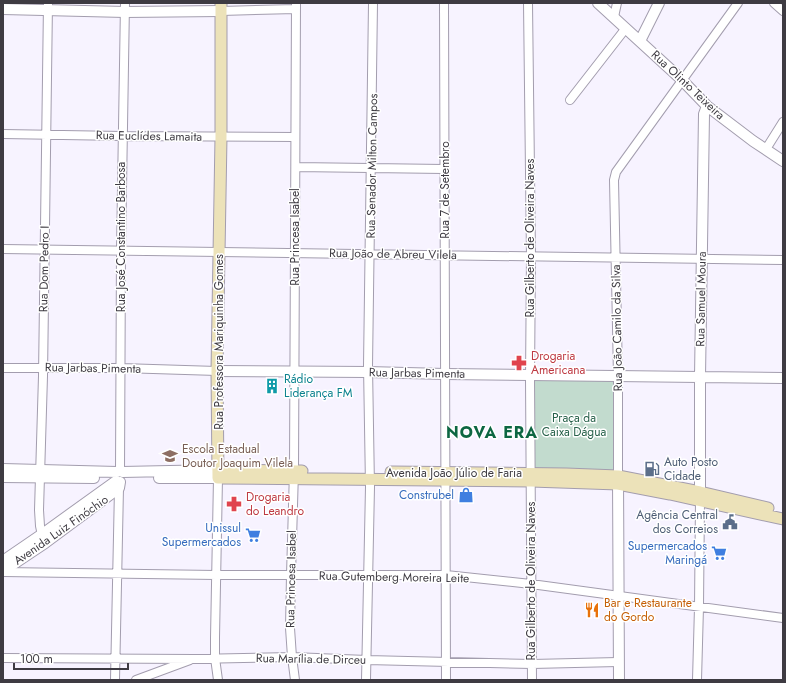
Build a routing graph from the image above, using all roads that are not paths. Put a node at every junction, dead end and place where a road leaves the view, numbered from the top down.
1 (373, 3) edge
2 (444, 3) edge
3 (528, 3) edge
4 (598, 3) edge
5 (617, 3) edge
6 (659, 3) edge
7 (738, 3) edge
8 (774, 3) edge
9 (296, 6) edge
10 (48, 7) edge
11 (125, 7) edge
12 (221, 7) edge
13 (3, 9) edge
14 (783, 10) edge
15 (614, 17) junction
16 (626, 28) junction
17 (640, 41) junction
18 (682, 79) junction
19 (570, 100) dead end
20 (707, 106) junction
21 (783, 122) edge
22 (3, 134) edge
23 (46, 134) junction
24 (122, 136) junction
25 (221, 137) junction
26 (295, 137) junction
27 (766, 149) junction
28 (783, 161) edge
29 (296, 167) junction
30 (372, 168) junction
31 (444, 169) junction
32 (3, 249) edge
33 (44, 249) junction
34 (121, 250) junction
35 (220, 252) junction
36 (295, 253) junction
37 (371, 254) junction
38 (445, 255) junction
39 (531, 256) junction
40 (616, 258) junction
41 (702, 259) junction
42 (783, 260) edge
43 (3, 368) edge
44 (43, 368) junction
45 (121, 368) junction
46 (295, 371) junction
47 (217, 372) junction
48 (368, 372) junction
49 (445, 374) junction
50 (530, 374) junction
51 (618, 376) junction
52 (700, 377) junction
53 (783, 378) edge
54 (3, 469) edge
55 (41, 473) junction
56 (218, 474) junction
57 (294, 475) junction
58 (370, 476) junction
59 (446, 476) junction
60 (3, 477) edge
61 (119, 477) junction
62 (531, 477) junction
63 (618, 480) junction
64 (700, 496) junction
65 (783, 511) edge
66 (783, 519) edge
67 (43, 539) junction
68 (3, 561) edge
69 (3, 571) edge
70 (118, 574) junction
71 (368, 574) junction
72 (216, 575) junction
73 (291, 575) junction
74 (446, 575) junction
75 (531, 584) junction
76 (618, 596) junction
77 (700, 607) junction
78 (783, 618) edge
79 (292, 657) junction
80 (3, 658) edge
81 (115, 658) junction
82 (215, 658) junction
83 (194, 659) junction
84 (367, 660) junction
85 (446, 662) junction
86 (618, 662) junction
87 (532, 664) junction
88 (115, 680) edge
89 (136, 680) edge
90 (218, 680) edge
91 (295, 680) edge
92 (366, 680) edge
93 (446, 680) edge
94 (532, 680) edge
95 (619, 680) edge
96 (697, 680) edge

1 - 30 street, Rua Senador Milton Campos
2 - 31 street, Rua 7 de Setembro
3 - 39 street, Rua Gilberto de Oliveira Naves
4 - 15 street, Rua Olinto Teixeira
5 - 15 street
6 - 17 street
7 - 18 street
8 - 14 street
9 - 12 street
9 - 26 street, Rua Princesa Isabel
10 - 11 street
10 - 13 street
10 - 23 street, Rua Dom Pedro I
11 - 12 street
11 - 24 street, Rua José Constantino Barbosa
12 - 25 main road, Rua Professora Mariquinha Gomes
15 - 16 street, Rua Olinto Teixeira
16 - 17 street, Rua Olinto Teixeira
16 - 19 street
17 - 18 street, Rua Olinto Teixeira
18 - 20 street, Rua Olinto Teixeira
18 - 40 street, Rua João Camilo da Silva
20 - 27 street, Rua Olinto Teixeira
20 - 41 street, Rua Samuel Moura
21 - 27 street
22 - 23 street, Rua Euclídes Lamaita
23 - 24 street, Rua Euclídes Lamaita
23 - 33 street, Rua Dom Pedro I
24 - 25 street, Rua Euclídes Lamaita
24 - 34 street, Rua José Constantino Barbosa
25 - 26 street, Rua Euclídes Lamaita
25 - 35 main road, Rua Professora Mariquinha Gomes
26 - 29 street, Rua Princesa Isabel
27 - 28 street, Rua Olinto Teixeira
29 - 30 street
29 - 36 street, Rua Princesa Isabel
30 - 31 street
30 - 37 street, Rua Senador Milton Campos
31 - 38 street, Rua 7 de Setembro
32 - 33 street, Rua João de Abreu Vilela
33 - 34 street, Rua João de Abreu Vilela
33 - 44 street, Rua Dom Pedro I
34 - 35 street, Rua João de Abreu Vilela
34 - 45 street, Rua José Constantino Barbosa
35 - 36 street, Rua João de Abreu Vilela
35 - 47 main road, Rua Professora Mariquinha Gomes
36 - 37 street, Rua João de Abreu Vilela
36 - 46 street, Rua Princesa Isabel
37 - 38 street, Rua João de Abreu Vilela
37 - 48 street, Rua Senador Milton Campos
38 - 39 street, Rua João de Abreu Vilela
38 - 49 street, Rua 7 de Setembro
39 - 40 street, Rua João de Abreu Vilela
39 - 50 street, Rua Gilberto de Oliveira Naves
40 - 41 street, Rua João de Abreu Vilela
40 - 51 street, Rua João Camilo da Silva
41 - 42 street, Rua João de Abreu Vilela
41 - 52 street, Rua Samuel Moura
43 - 44 street, Rua Jarbas Pimenta
44 - 45 street, Rua Jarbas Pimenta
44 - 55 street, Rua Dom Pedro I
45 - 47 street, Rua Jarbas Pimenta
45 - 61 street, Rua José Constantino Barbosa
46 - 47 street, Rua Jarbas Pimenta
46 - 48 street, Rua Jarbas Pimenta
46 - 57 street, Rua Princesa Isabel
47 - 56 main road, Rua Professora Mariquinha Gomes
48 - 49 street, Rua Jarbas Pimenta
48 - 58 street, Rua Senador Milton Campos
49 - 50 street, Rua Jarbas Pimenta
49 - 59 street, Rua 7 de Setembro
50 - 51 street, Rua Jarbas Pimenta
50 - 62 street, Rua Gilberto de Oliveira Naves
51 - 52 street, Rua Jarbas Pimenta
51 - 63 street, Rua João Camilo da Silva
52 - 53 street, Rua Jarbas Pimenta
52 - 64 street, Rua Samuel Moura
54 - 55 street, Avenida João Júlio de Faria
55 - 60 street, Avenida João Júlio de Faria
55 - 61 street, Avenida João Júlio de Faria
55 - 67 street, Rua Dom Pedro I
56 - 57 main road, Avenida João Júlio de Faria
56 - 61 street, Avenida João Júlio de Faria
56 - 72 street, Rua Professora Mariquinha Gomes
57 - 58 main road, Avenida João Júlio de Faria
57 - 73 street, Rua Princesa Isabel
58 - 59 main road, Avenida João Júlio de Faria
58 - 71 street, Rua Senador Milton Campos
59 - 62 main road, Avenida João Júlio de Faria
59 - 74 street, Rua 7 de Setembro
61 - 67 street, Avenida Luiz Finóchio
61 - 70 street, Rua José Constantino Barbosa
62 - 63 main road, Avenida João Júlio de Faria
62 - 75 street, Rua Gilberto de Oliveira Naves
63 - 64 main road, Avenida João Júlio de Faria
63 - 76 street, Rua João Camilo da Silva
64 - 65 main road, Avenida João Júlio de Faria
64 - 66 main road, Avenida João Júlio de Faria
64 - 77 street, Rua Samuel Moura
67 - 68 street, Avenida Luiz Finóchio
67 - 69 street, Avenida Luiz Finóchio
69 - 70 street, Rua Gutemberg Moreira Leite
70 - 72 street, Rua Gutemberg Moreira Leite
70 - 81 street, Rua José Constantino Barbosa
71 - 73 street, Rua Gutemberg Moreira Leite
71 - 74 street, Rua Gutemberg Moreira Leite
71 - 84 street, Rua Senador Milton Campos
72 - 73 street, Rua Gutemberg Moreira Leite
72 - 82 street, Rua Professora Mariquinha Gomes
73 - 79 street, Rua Princesa Isabel
74 - 75 street, Rua Gutemberg Moreira Leite
74 - 85 street, Rua 7 de Setembro
75 - 76 street, Rua Gutemberg Moreira Leite
75 - 87 street, Rua Gilberto de Oliveira Naves
76 - 77 street, Rua Gutemberg Moreira Leite
76 - 86 street, Rua João Camilo da Silva
77 - 78 street, Rua Gutemberg Moreira Leite
77 - 96 street, Rua Samuel Moura
79 - 82 street, Rua Marília de Dirceu
79 - 84 street, Rua Marília de Dirceu
79 - 91 street, Rua Princesa Isabel
80 - 81 street, Rua Marília de Dirceu
81 - 83 street, Rua Marília de Dirceu
81 - 88 street, Rua José Constantino Barbosa
82 - 83 street, Rua Marília de Dirceu
82 - 90 street, Rua Professora Mariquinha Gomes
83 - 89 street
84 - 85 street, Rua Marília de Dirceu
84 - 92 street, Rua Senador Milton Campos
85 - 87 street, Rua Marília de Dirceu
85 - 93 street, Rua 7 de Setembro
86 - 87 street, Rua Marília de Dirceu
86 - 95 street, Rua João Camilo da Silva
87 - 94 street, Rua Gilberto de Oliveira Naves

